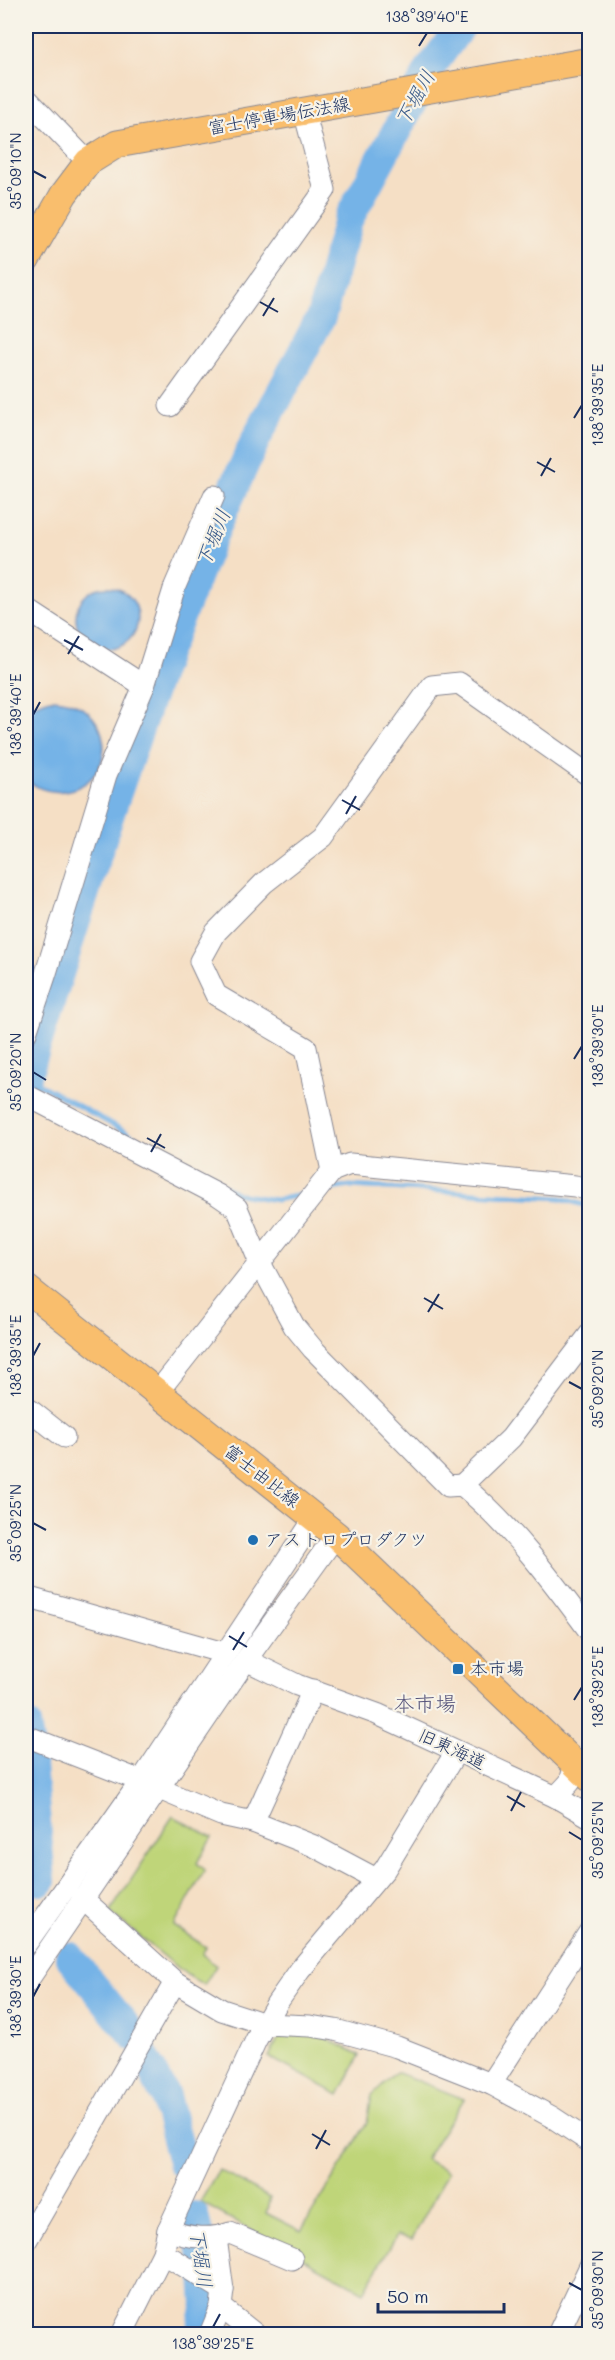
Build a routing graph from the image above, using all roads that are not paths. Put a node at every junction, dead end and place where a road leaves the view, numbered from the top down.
1 (590, 61) edge
2 (26, 98) edge
3 (304, 111) junction
4 (88, 162) junction
5 (26, 260) edge
6 (170, 406) dead end
7 (214, 496) dead end
8 (26, 609) edge
9 (144, 686) junction
10 (590, 776) edge
11 (26, 1034) edge
12 (29, 1096) edge
13 (328, 1176) junction
14 (590, 1190) edge
15 (260, 1263) junction
16 (26, 1288) edge
17 (590, 1334) edge
18 (583, 1360) edge
19 (157, 1393) junction
20 (26, 1407) edge
21 (64, 1437) dead end
22 (462, 1485) junction
23 (315, 1518) junction
24 (336, 1535) junction
25 (26, 1597) edge
26 (590, 1632) edge
27 (224, 1653) junction
28 (246, 1660) junction
29 (314, 1690) junction
30 (31, 1738) edge
31 (456, 1752) junction
32 (582, 1771) edge
33 (149, 1784) junction
34 (556, 1797) junction
35 (590, 1818) edge
36 (253, 1822) junction
37 (376, 1879) junction
38 (82, 1898) junction
39 (590, 1931) edge
40 (26, 1944) edge
41 (176, 1982) junction
42 (26, 1983) edge
43 (266, 2024) junction
44 (491, 2084) junction
45 (590, 2142) edge
46 (174, 2233) junction
47 (216, 2238) junction
48 (26, 2241) edge
49 (163, 2253) junction
50 (292, 2259) dead end
51 (590, 2266) edge
52 (222, 2298) junction
53 (122, 2334) edge
54 (210, 2334) edge
55 (255, 2334) edge
56 (558, 2334) edge

1 - 3 main road, 富士停車場伝法線
2 - 4 street
3 - 4 main road, 富士停車場伝法線
3 - 6 street
4 - 5 main road, 富士停車場伝法線
7 - 9 street
8 - 9 street
9 - 11 street
10 - 13 street
12 - 15 street
13 - 14 street
13 - 15 street
15 - 19 street
15 - 22 street
16 - 19 main road, 富士由比線
17 - 18 street
18 - 22 street
19 - 23 main road, 富士由比線
20 - 21 street
22 - 26 street
23 - 24 main road, 富士由比線
23 - 27 street
24 - 28 street
24 - 32 main road, 富士由比線
25 - 27 street
27 - 33 street
28 - 29 street, 旧東海道
28 - 33 street
29 - 31 street, 旧東海道
29 - 36 street
30 - 33 street
31 - 34 street, 旧東海道
31 - 37 street
32 - 34 street
33 - 36 street
33 - 38 street
33 - 40 street
34 - 35 street, 旧東海道
36 - 37 street
37 - 43 street
38 - 41 street
38 - 42 street
39 - 44 street
41 - 43 street
41 - 48 street
43 - 44 street
43 - 46 street
44 - 45 street
46 - 47 street
46 - 49 street
47 - 50 street
47 - 52 street
49 - 52 street
49 - 53 street
51 - 56 street
52 - 54 street
52 - 55 street

